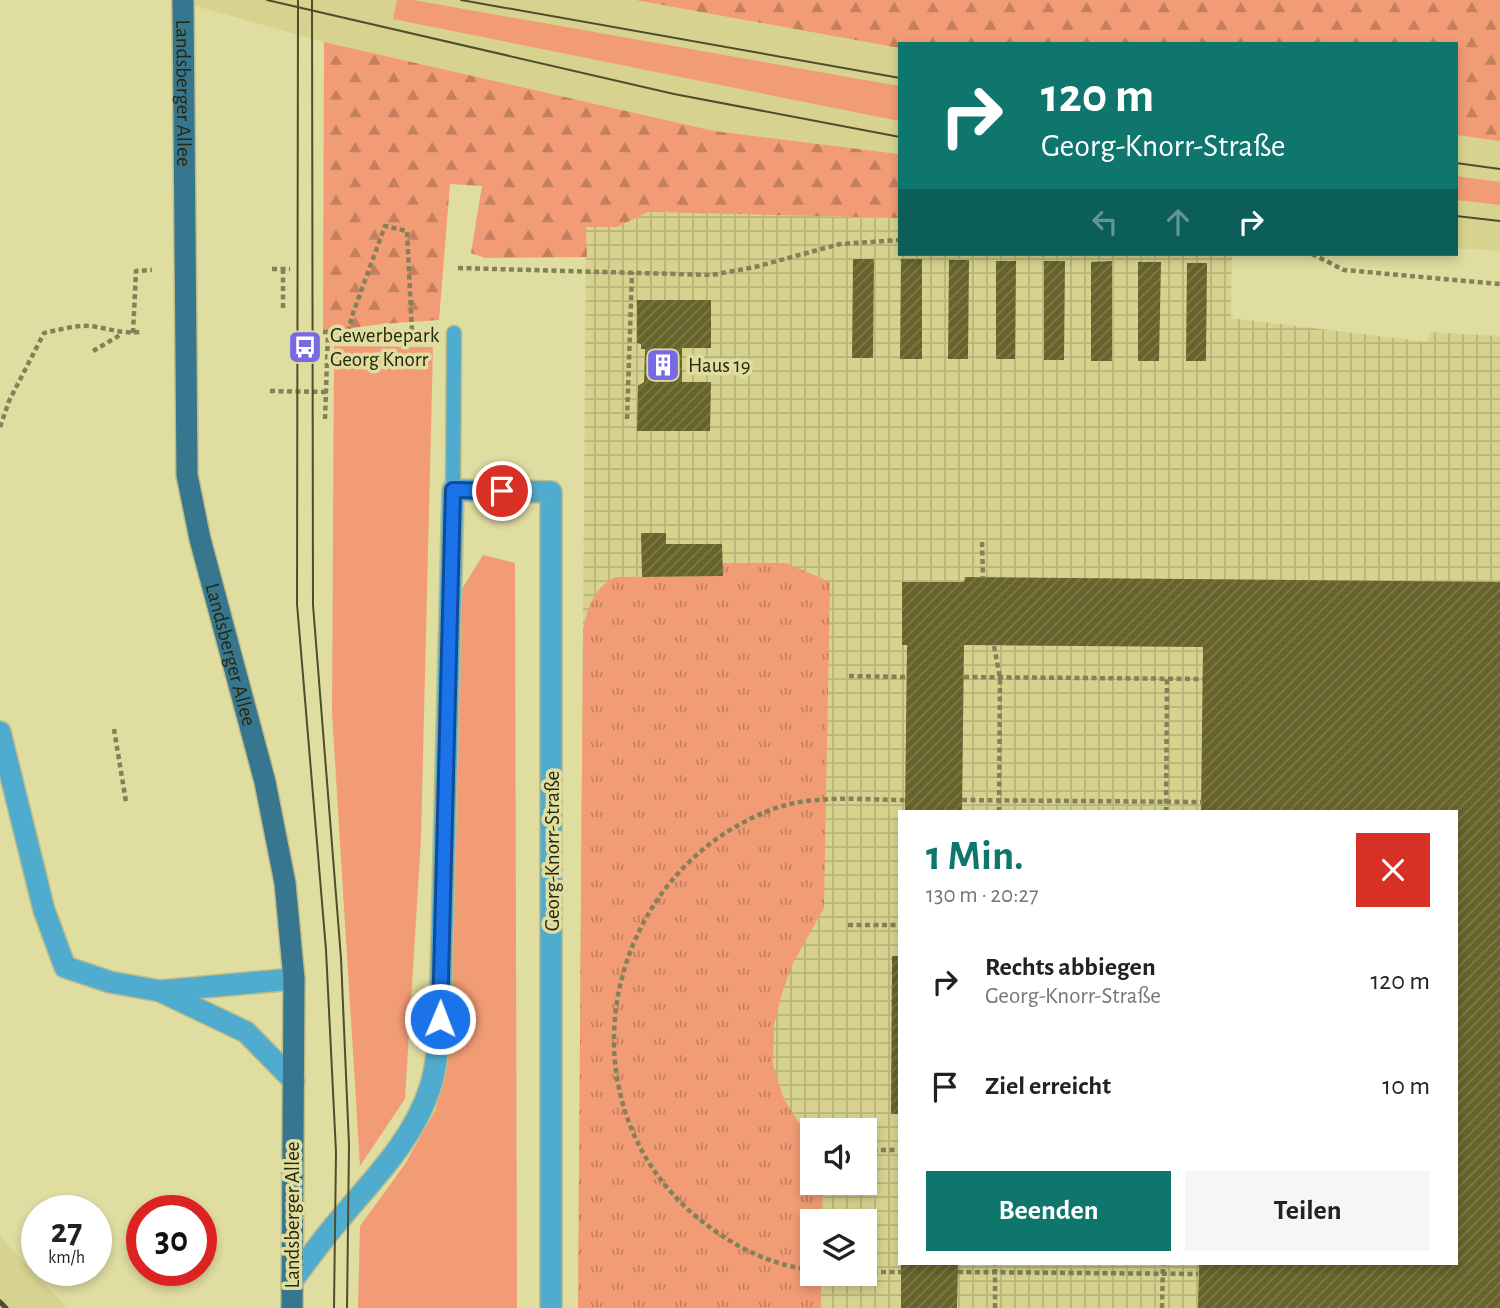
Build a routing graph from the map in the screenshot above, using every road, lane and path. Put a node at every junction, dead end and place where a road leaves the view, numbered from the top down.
1 (183, 0) edge
2 (898, 240) edge
3 (1316, 256) edge
4 (272, 268) dead end
5 (458, 268) dead end
6 (283, 269) junction
7 (290, 269) dead end
8 (152, 270) dead end
9 (632, 272) junction
10 (1500, 284) edge
11 (283, 312) dead end
12 (141, 332) dead end
13 (348, 332) junction
14 (454, 332) dead end
15 (123, 333) junction
16 (133, 333) junction
17 (93, 351) dead end
18 (270, 391) dead end
19 (326, 393) junction
20 (324, 419) dead end
21 (627, 419) dead end
22 (0, 427) edge
23 (453, 490) junction
24 (982, 541) dead end
25 (983, 578) dead end
26 (995, 646) dead end
27 (849, 676) dead end
28 (906, 677) dead end
29 (964, 677) dead end
30 (1000, 678) junction
31 (1167, 679) junction
32 (1203, 679) dead end
33 (114, 729) dead end
34 (0, 732) edge
35 (905, 800) dead end
36 (962, 800) dead end
37 (999, 800) junction
38 (1166, 801) junction
39 (127, 802) dead end
40 (1202, 802) dead end
41 (999, 810) edge
42 (1166, 810) edge
43 (848, 925) dead end
44 (898, 925) edge
45 (294, 979) junction
46 (160, 991) junction
47 (293, 1081) junction
48 (877, 1150) edge
49 (898, 1150) edge
50 (995, 1265) edge
51 (1163, 1265) edge
52 (800, 1268) edge
53 (877, 1272) edge
54 (901, 1272) dead end
55 (958, 1272) dead end
56 (995, 1272) junction
57 (1163, 1273) junction
58 (1198, 1274) dead end
59 (292, 1281) junction
60 (292, 1308) edge
61 (551, 1308) edge
62 (995, 1308) edge
63 (1162, 1308) edge

1 - 45 main road, Landsberger Allee
2 - 9 path
3 - 10 path
4 - 6 path
5 - 9 path
6 - 7 path
6 - 11 path
8 - 16 path
9 - 21 path
12 - 16 path
13 - 13 path
13 - 19 path
14 - 23 lane
15 - 16 path
15 - 17 path
15 - 22 path
18 - 19 path
19 - 20 path
23 - 59 street
23 - 61 street, Georg-Knorr-Straße
24 - 25 path
26 - 30 path
27 - 28 path
29 - 30 path
30 - 31 path
30 - 37 path
31 - 32 path
31 - 38 path
33 - 39 path
34 - 46 street
35 - 52 path
36 - 37 path
37 - 38 path
37 - 41 path
38 - 40 path
38 - 42 path
43 - 44 path
45 - 46 street
45 - 47 main road, Landsberger Allee
46 - 47 street
47 - 59 main road, Landsberger Allee
48 - 49 path
50 - 56 path
51 - 57 path
53 - 54 path
55 - 56 path
56 - 57 path
56 - 62 path
57 - 58 path
57 - 63 path
59 - 60 main road, Landsberger Allee

